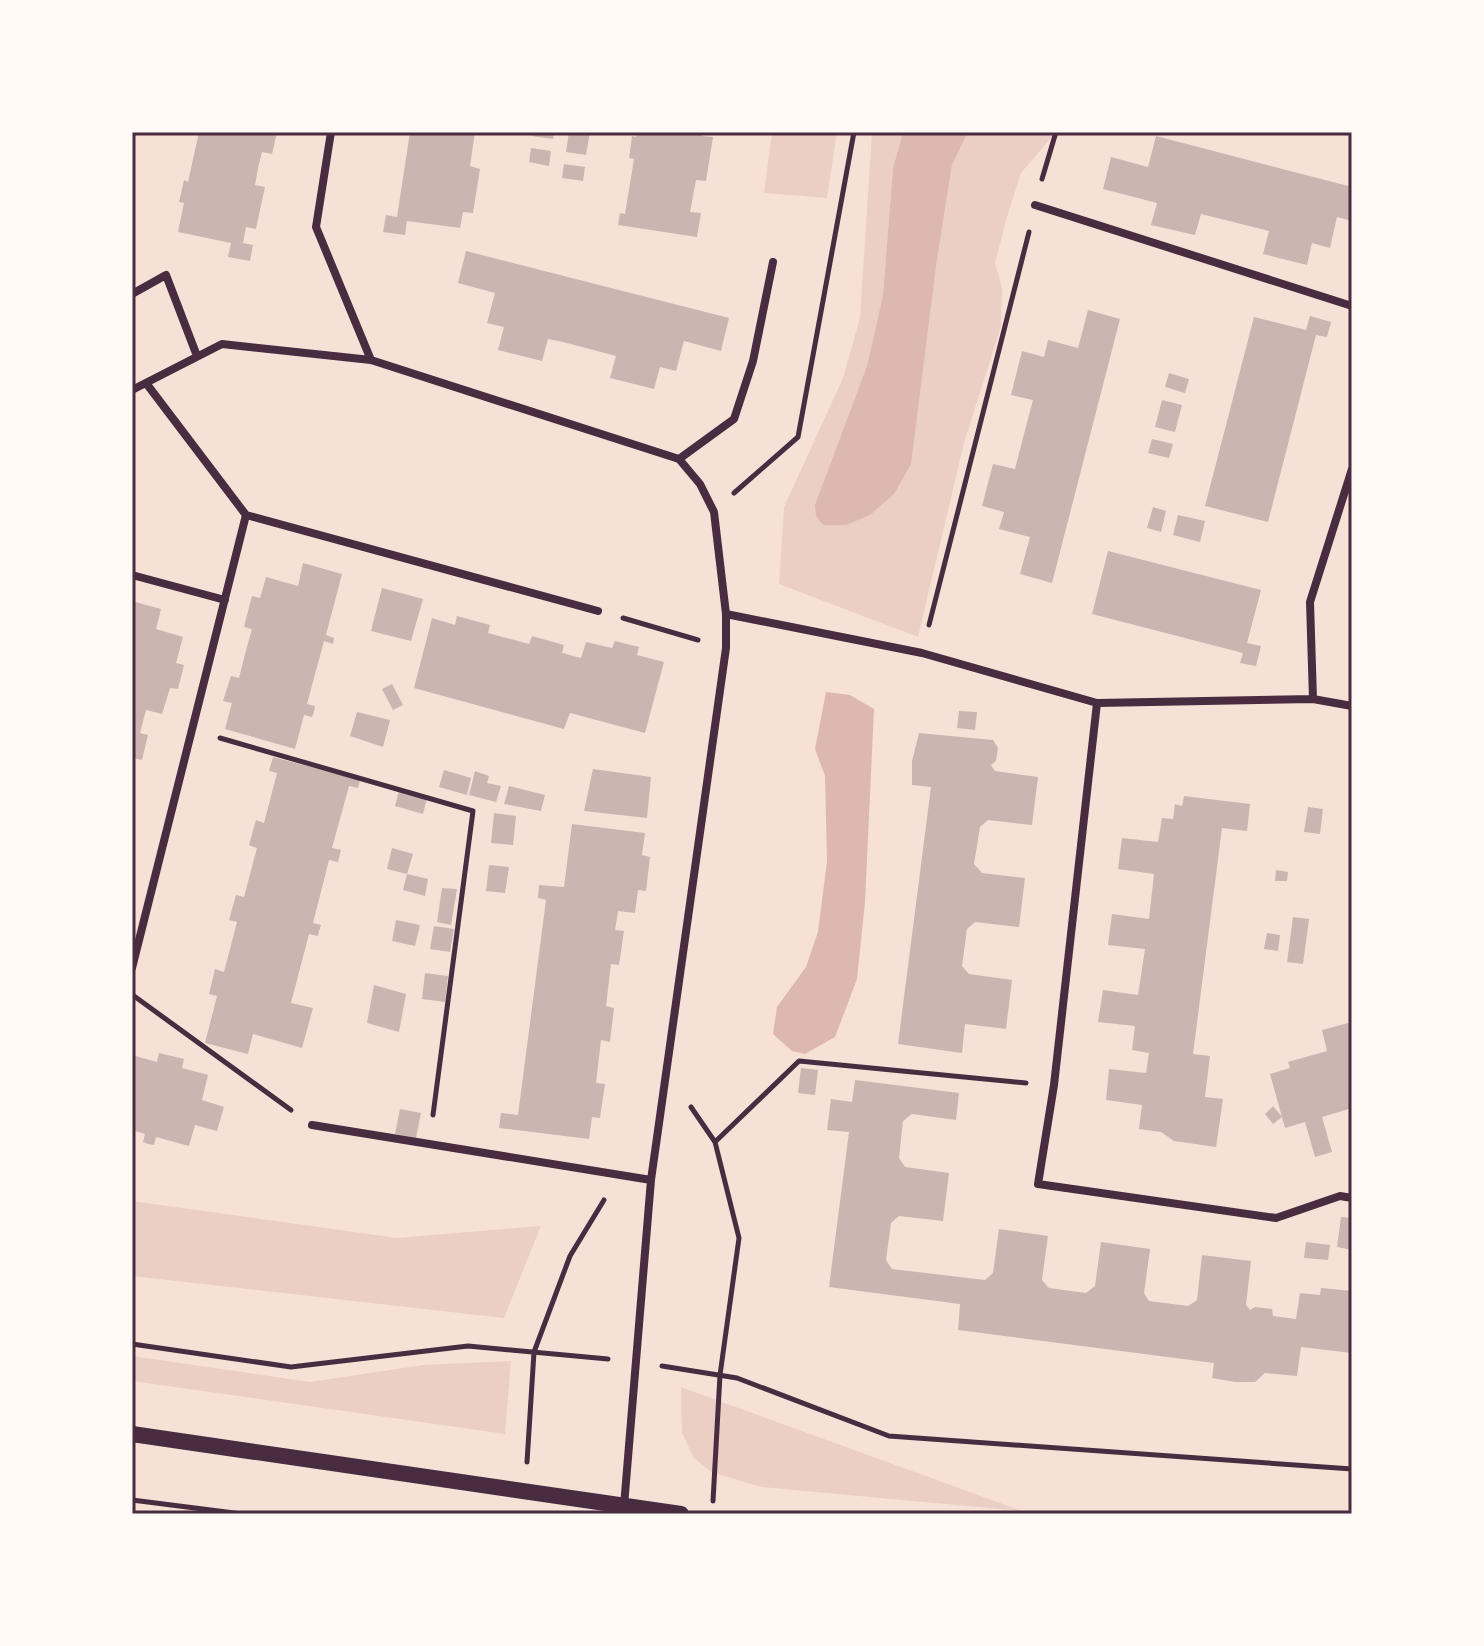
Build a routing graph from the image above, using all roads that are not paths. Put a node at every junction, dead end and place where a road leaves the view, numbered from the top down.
1 (331, 132) edge
2 (1035, 205) road end
3 (773, 262) dead end
4 (132, 294) edge
5 (1352, 306) edge
6 (197, 356) junction
7 (371, 360) junction
8 (146, 383) junction
9 (132, 390) edge
10 (679, 459) junction
11 (1352, 469) edge
12 (246, 515) junction
13 (132, 575) edge
14 (225, 600) junction
15 (598, 611) road end
16 (726, 614) junction
17 (1313, 699) junction
18 (1097, 703) junction
19 (1352, 706) edge
20 (132, 968) edge
21 (312, 1125) road end
22 (651, 1180) junction
23 (1352, 1195) edge
24 (132, 1434) edge
25 (624, 1507) junction
26 (681, 1514) edge

1 - 7 street
2 - 5 street
3 - 10 street
4 - 6 street
6 - 7 street
6 - 8 street
7 - 10 street
8 - 9 street
8 - 12 street
10 - 16 street
11 - 17 street
12 - 14 street
12 - 15 street
13 - 14 street
14 - 20 street
16 - 18 street
16 - 22 street
17 - 18 street
17 - 19 street
18 - 23 street
21 - 22 street
22 - 25 street
24 - 25 main road
25 - 26 main road

